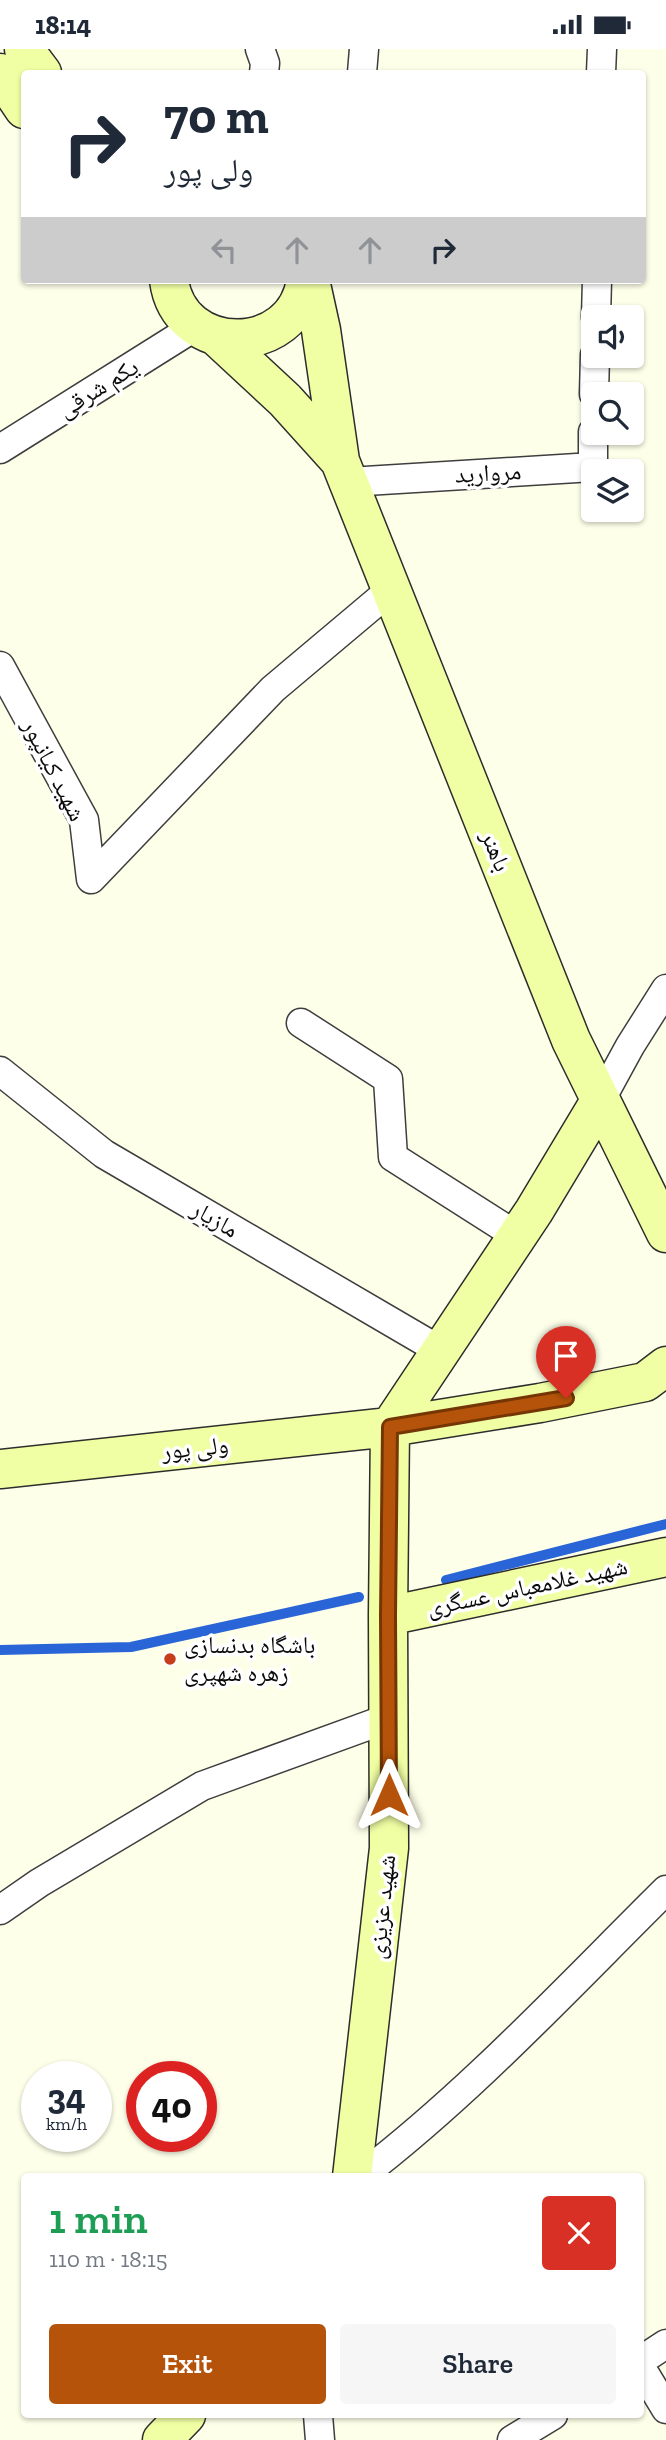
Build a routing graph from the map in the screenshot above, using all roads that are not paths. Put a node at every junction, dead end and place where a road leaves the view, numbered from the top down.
1 (260, 49) edge
2 (364, 49) edge
3 (602, 49) edge
4 (7, 68) edge
5 (264, 70) edge
6 (362, 70) edge
7 (601, 70) edge
8 (21, 102) edge
9 (167, 284) edge
10 (307, 284) edge
11 (309, 284) edge
12 (597, 284) edge
13 (596, 305) edge
14 (206, 331) junction
15 (593, 445) edge
16 (0, 449) edge
17 (345, 471) junction
18 (393, 588) junction
19 (0, 666) edge
20 (666, 989) edge
21 (301, 1023) dead end
22 (0, 1071) edge
23 (600, 1101) junction
24 (666, 1233) edge
25 (517, 1236) junction
26 (441, 1351) junction
27 (659, 1379) edge
28 (390, 1427) junction
29 (0, 1469) edge
30 (666, 1557) edge
31 (388, 1616) junction
32 (389, 1718) junction
33 (666, 1890) edge
34 (0, 1910) edge
35 (352, 2173) edge
36 (365, 2173) edge
37 (666, 2344) edge
38 (644, 2360) edge
39 (644, 2370) edge
40 (666, 2409) edge
41 (318, 2418) edge
42 (548, 2418) edge
43 (320, 2440) edge
44 (512, 2440) edge

1 - 5 street
2 - 6 street
3 - 7 street
4 - 8 main road
9 - 14 main road, باهنر
10 - 14 main road
11 - 17 main road, باهنر
12 - 13 street
14 - 16 street, یکم شرقی
14 - 17 main road, باهنر
15 - 17 street, مروارید
17 - 18 main road, باهنر
18 - 19 street, شهید کیانپور
18 - 23 main road, باهنر
20 - 23 street
21 - 25 street
22 - 26 street, مازیار
23 - 24 main road, باهنر
23 - 25 main road
25 - 26 main road
26 - 28 main road
27 - 28 main road, ولی پور
28 - 29 main road, ولی پور
28 - 31 main road, شهید عزیزی
30 - 31 main road, شهید غلامعباس عسگری
31 - 32 main road, شهید عزیزی
32 - 34 street
32 - 35 main road, شهید عزیزی
33 - 36 street
37 - 38 street
39 - 40 street
41 - 43 street
42 - 44 street

